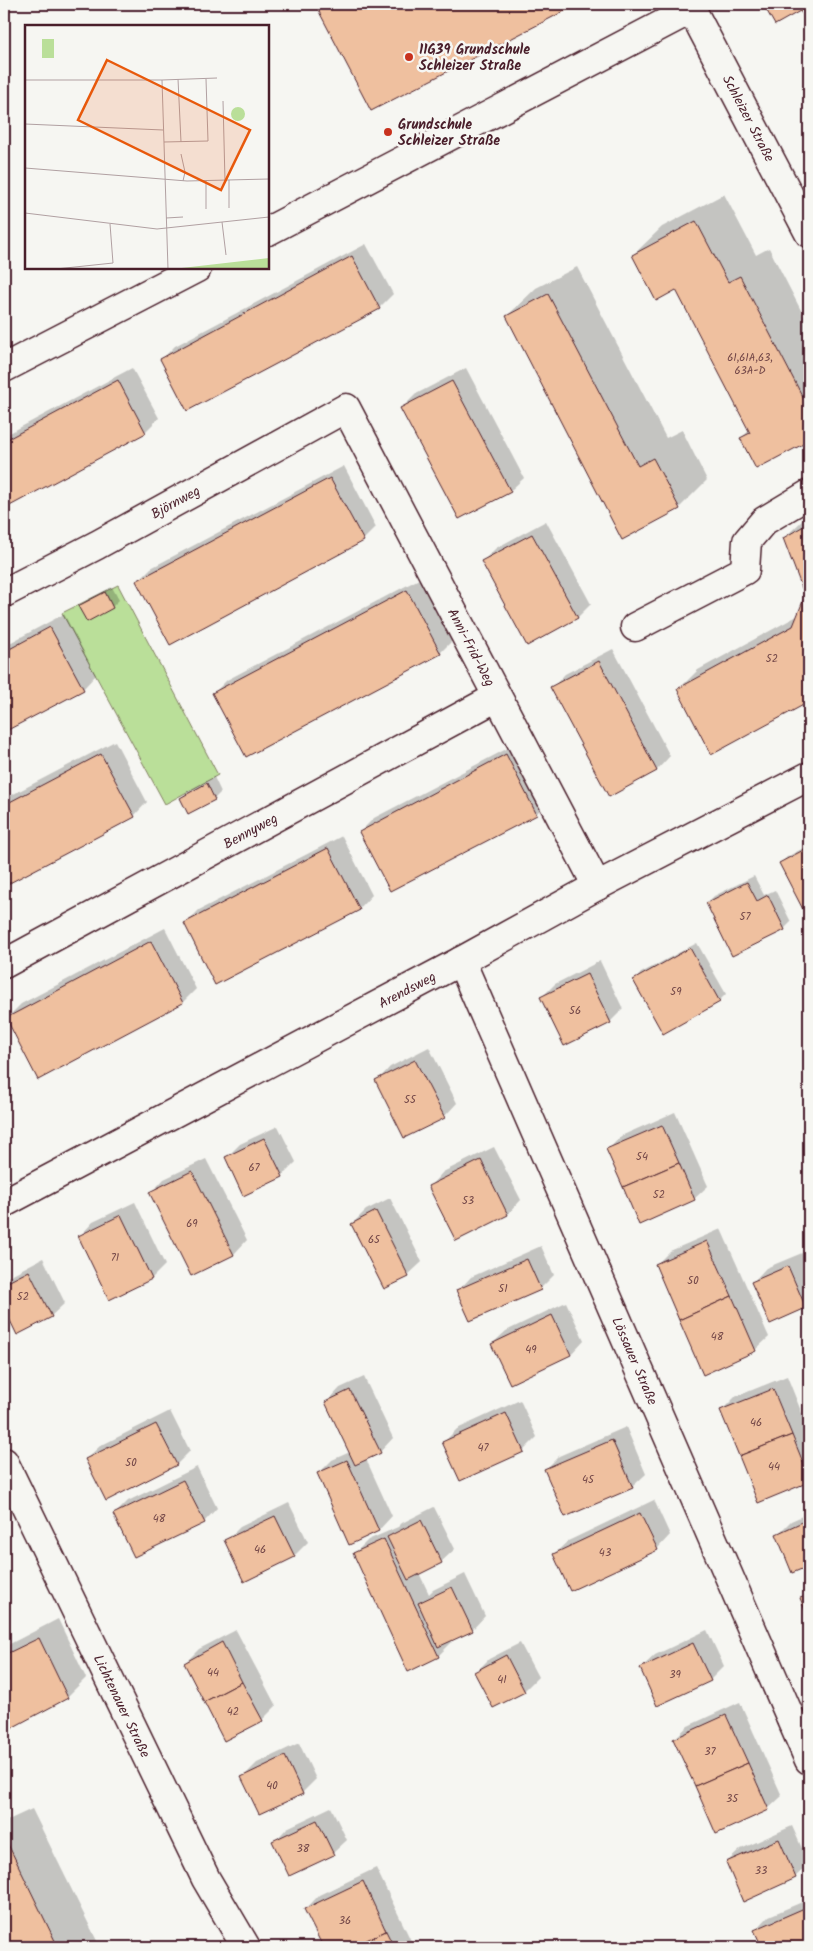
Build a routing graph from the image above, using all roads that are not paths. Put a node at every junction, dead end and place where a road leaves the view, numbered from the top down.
1 (690, 7) edge
2 (806, 219) edge
3 (269, 229) edge
4 (194, 269) edge
5 (4, 368) edge
6 (346, 408) joint
7 (809, 494) edge
8 (4, 593) edge
9 (635, 627) dead end
10 (497, 697) junction
11 (809, 776) edge
12 (597, 886) junction
13 (461, 961) junction
14 (4, 964) edge
15 (4, 1203) edge
16 (4, 1462) edge
17 (809, 1760) edge
18 (246, 1947) edge

1 - 2 street, Schleizer Straße
1 - 3 street
4 - 5 street
6 - 8 street, Björnweg
6 - 10 street, Anni-Frid-Weg
7 - 9 street
10 - 12 street, Anni-Frid-Weg
10 - 14 street, Bennyweg
11 - 12 street, Arendsweg
12 - 13 street, Arendsweg
13 - 15 street, Arendsweg
13 - 17 street, Lössauer Straße
16 - 18 street, Lichtenauer Straße

